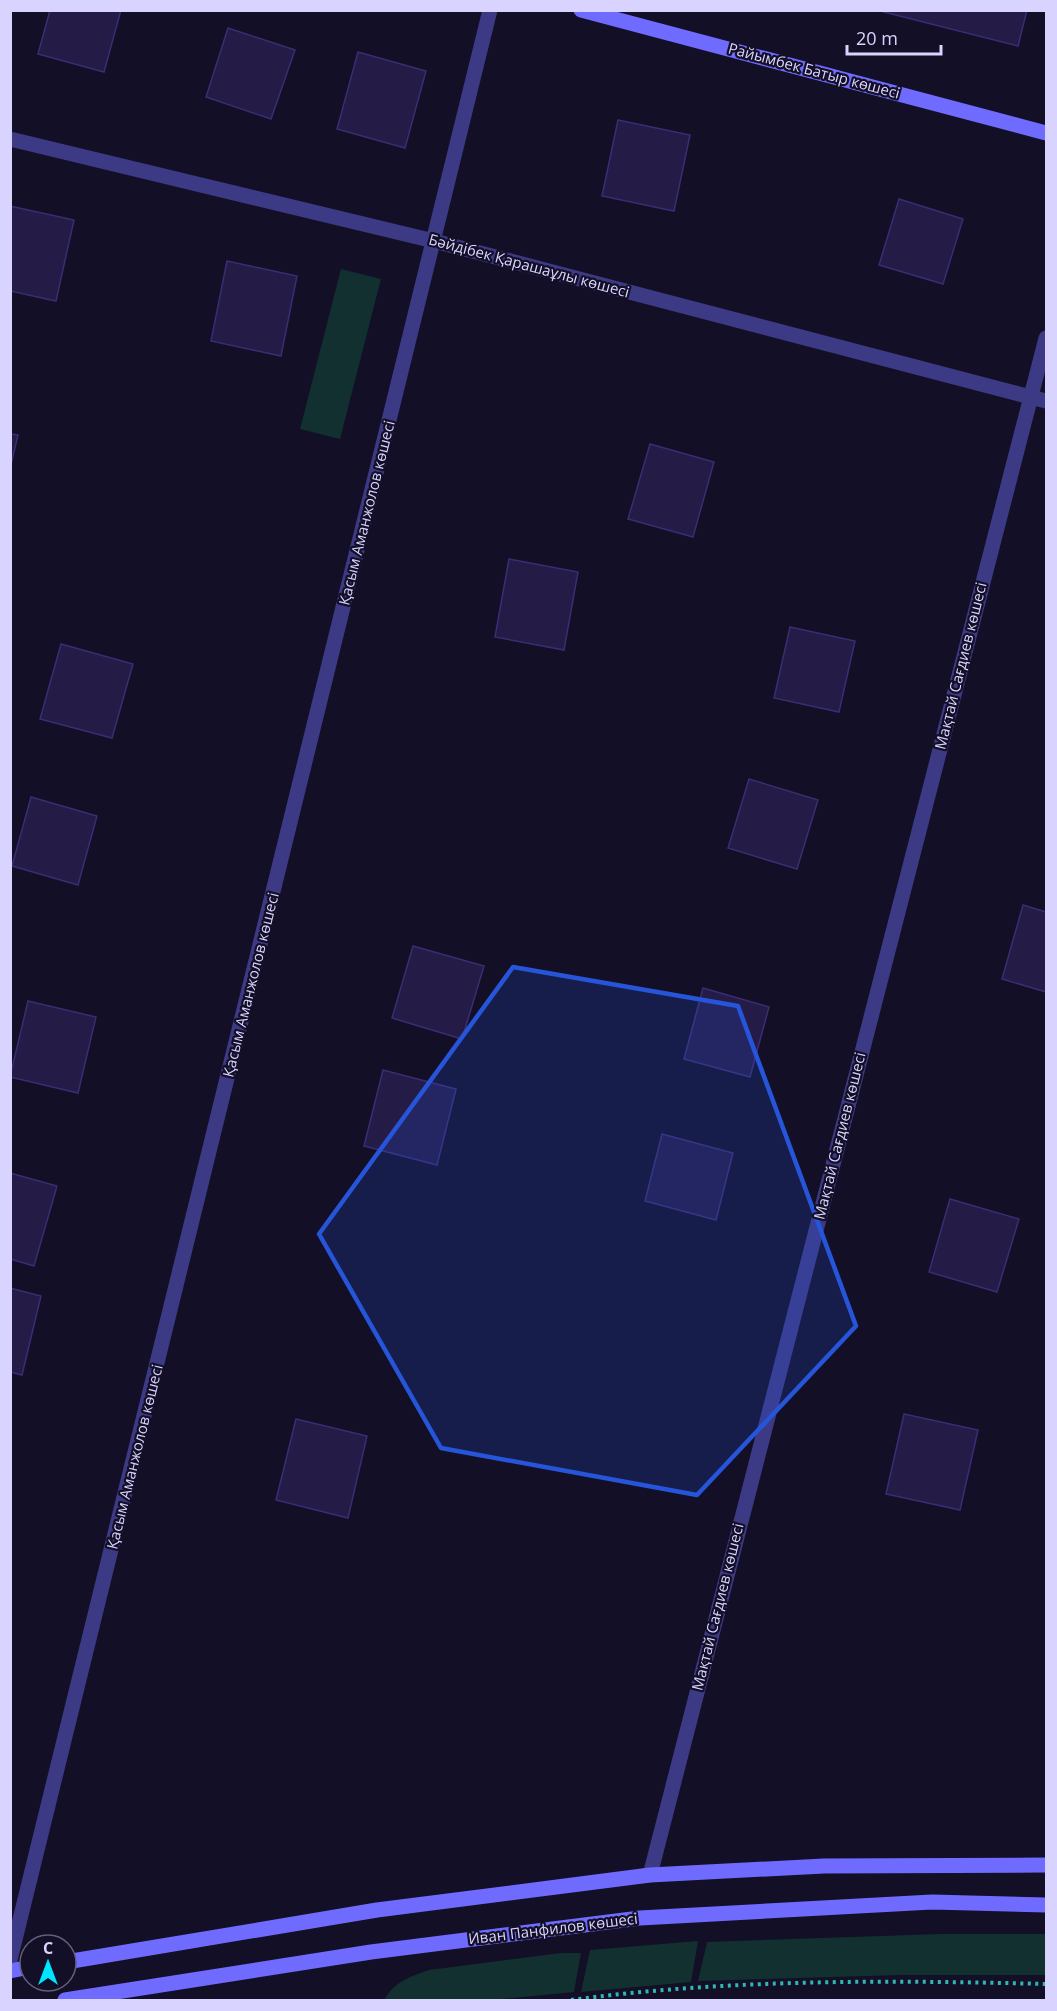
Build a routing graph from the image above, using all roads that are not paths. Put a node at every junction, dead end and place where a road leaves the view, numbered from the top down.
1 (490, 10) edge
2 (581, 10) edge
3 (1047, 133) edge
4 (10, 139) edge
5 (434, 241) junction
6 (1047, 338) edge
7 (1030, 397) junction
8 (1047, 401) edge
9 (1047, 1865) edge
10 (650, 1875) junction
11 (1047, 1905) edge
12 (10, 1960) edge
13 (78, 1960) edge
14 (64, 2001) edge

1 - 5 street, Қасым Аманжолов көшесі
2 - 3 street, Райымбек Батыр көшесі
4 - 5 street, Бәйдібек Қарашаұлы көшесі
5 - 7 street, Бәйдібек Қарашаұлы көшесі
5 - 12 street, Қасым Аманжолов көшесі
6 - 7 street, Мақтай Сағдиев көшесі
7 - 8 street, Бәйдібек Қарашаұлы көшесі
7 - 10 street, Мақтай Сағдиев көшесі
9 - 10 street
10 - 13 street
11 - 14 street, Иван Панфилов көшесі

